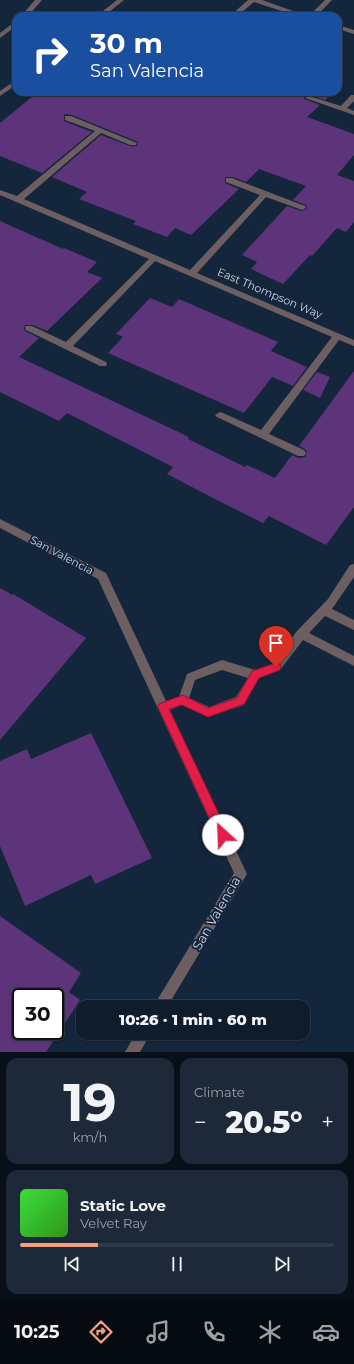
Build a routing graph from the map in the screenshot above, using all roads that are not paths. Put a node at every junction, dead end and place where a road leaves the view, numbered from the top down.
1 (39, 0) edge
2 (121, 0) edge
3 (252, 0) edge
4 (256, 0) edge
5 (329, 0) edge
6 (28, 12) edge
7 (105, 12) edge
8 (237, 12) edge
9 (292, 12) edge
10 (316, 12) edge
11 (12, 26) edge
12 (342, 28) edge
13 (354, 32) edge
14 (0, 36) edge
15 (12, 85) edge
16 (0, 94) edge
17 (354, 97) edge
18 (310, 98) dead end
19 (342, 109) junction
20 (354, 113) edge
21 (68, 118) dead end
22 (100, 130) junction
23 (133, 143) dead end
24 (229, 180) dead end
25 (0, 192) edge
26 (265, 194) junction
27 (18, 200) junction
28 (302, 208) dead end
29 (155, 257) junction
30 (192, 273) junction
31 (28, 328) dead end
32 (338, 336) junction
33 (354, 343) edge
34 (67, 346) junction
35 (103, 364) dead end
36 (220, 415) dead end
37 (263, 435) junction
38 (301, 453) dead end
39 (0, 522) edge
40 (354, 568) edge
41 (324, 610) junction
42 (354, 625) edge
43 (300, 634) junction
44 (354, 661) edge
45 (255, 674) junction
46 (183, 700) junction
47 (163, 707) junction
48 (164, 1000) edge
49 (140, 1040) edge
50 (132, 1052) edge

1 - 6 street
2 - 7 street
3 - 8 street
4 - 9 street
5 - 10 street
11 - 14 street
12 - 13 street
15 - 16 street
17 - 19 street
18 - 19 street
19 - 20 street
21 - 22 street
22 - 23 street
22 - 27 street
24 - 26 street
25 - 27 street, East Thompson Way
26 - 28 street
26 - 30 street, East Thompson Way
27 - 29 street, East Thompson Way
29 - 30 street, East Thompson Way
29 - 34 street
30 - 32 street, East Thompson Way
31 - 34 street
32 - 33 street, East Thompson Way
32 - 37 street
34 - 35 street
36 - 37 street
37 - 38 street
39 - 47 street, San Valencia
40 - 41 street
41 - 42 street
41 - 43 street
43 - 44 street
43 - 45 street
45 - 46 street
45 - 46 street
46 - 47 street
47 - 48 street, San Valencia
49 - 50 street

